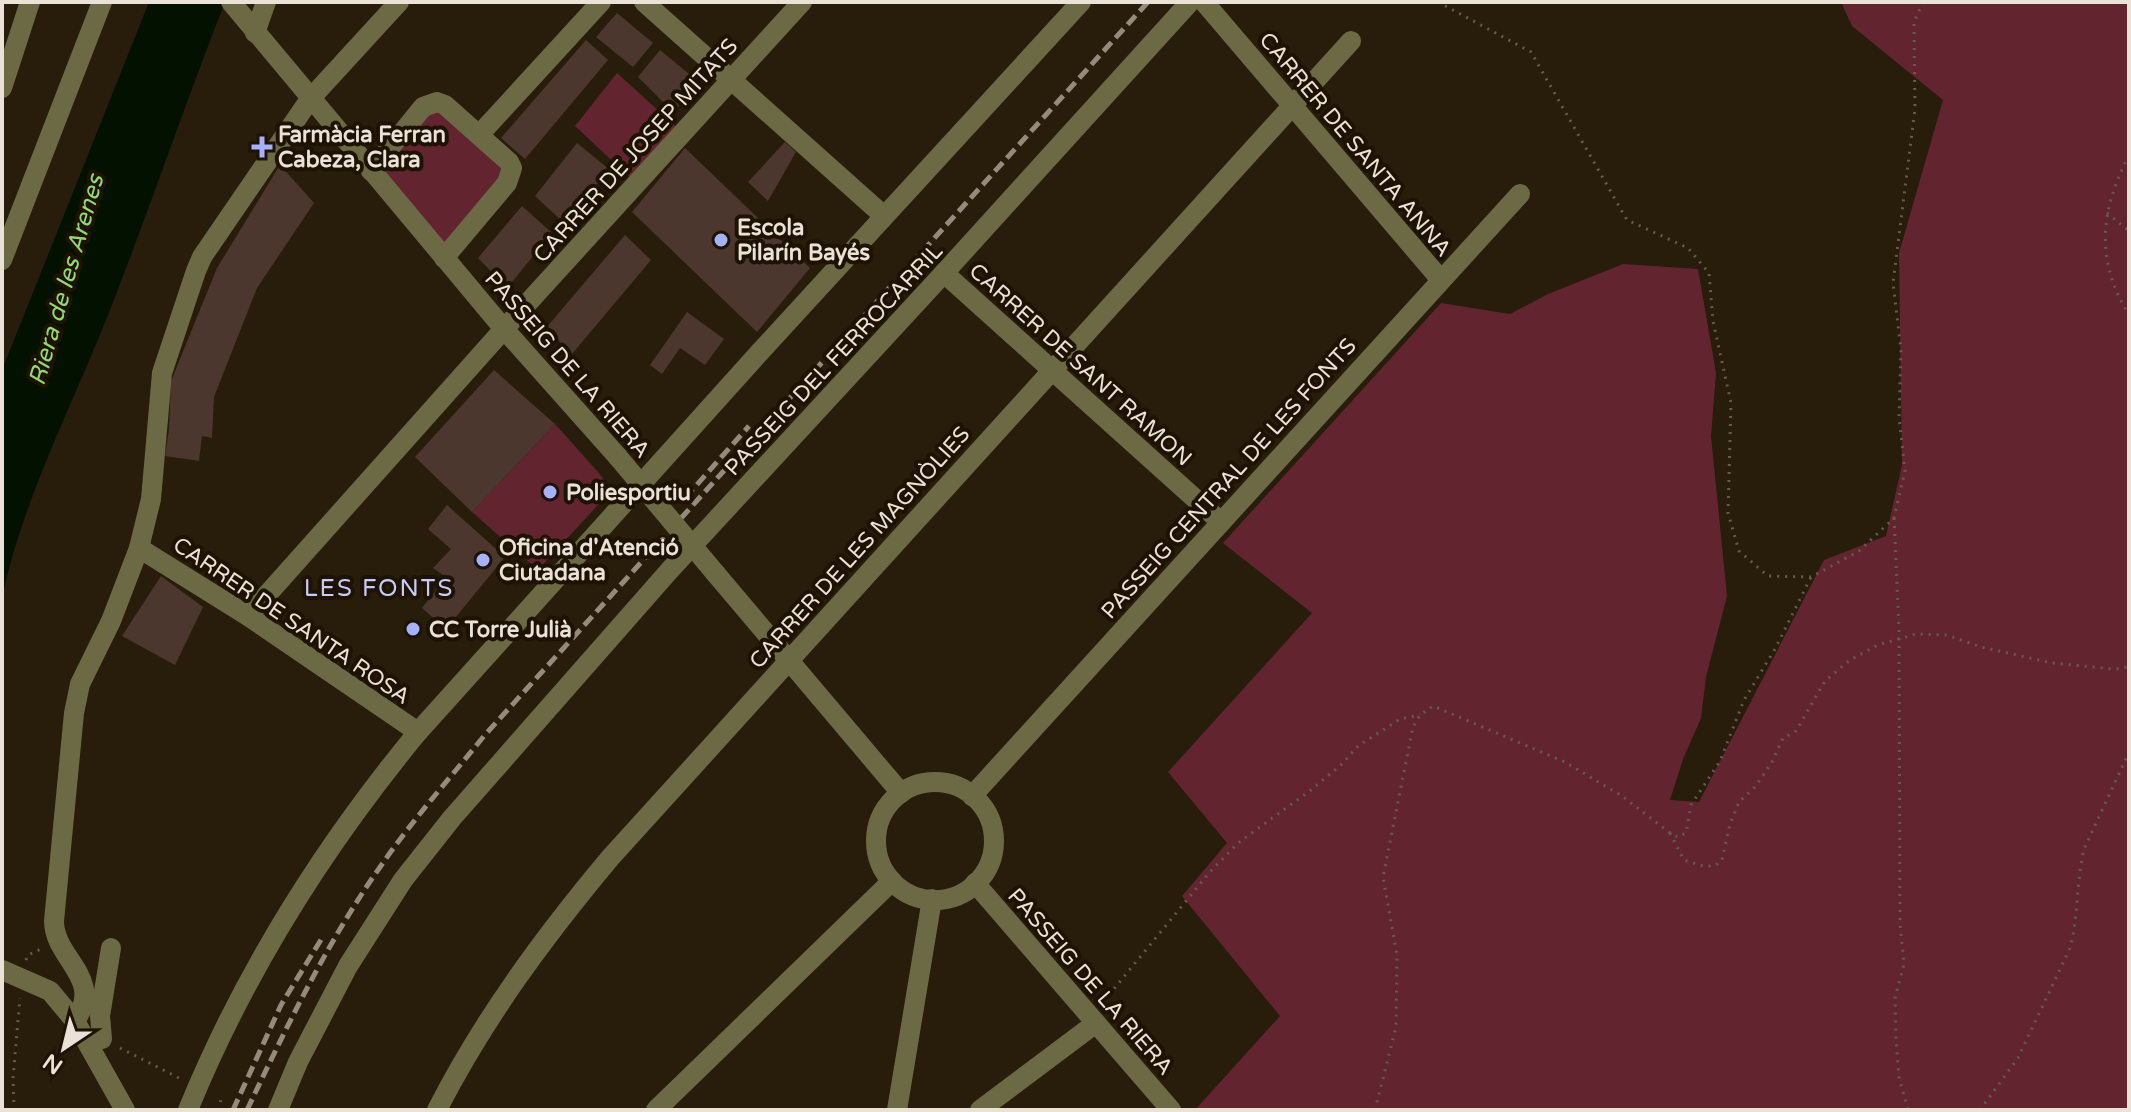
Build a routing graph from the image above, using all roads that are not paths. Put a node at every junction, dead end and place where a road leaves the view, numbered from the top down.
1 (30, 2) edge
2 (102, 2) edge
3 (266, 2) edge
4 (399, 2) edge
5 (601, 2) edge
6 (644, 2) edge
7 (802, 2) edge
8 (1081, 2) edge
9 (1190, 2) edge
10 (1204, 2) edge
11 (243, 17) edge
12 (1351, 41) dead end
13 (730, 80) junction
14 (2, 88) edge
15 (310, 99) junction
16 (1294, 105) junction
17 (479, 135) junction
18 (371, 171) junction
19 (1520, 194) dead end
20 (884, 216) junction
21 (444, 258) junction
22 (2, 260) edge
23 (944, 273) junction
24 (1441, 280) junction
25 (504, 329) junction
26 (1052, 369) junction
27 (1221, 522) junction
28 (139, 548) junction
29 (248, 616) junction
30 (788, 661) junction
31 (418, 732) junction
32 (901, 793) junction
33 (972, 796) junction
34 (892, 881) junction
35 (975, 883) junction
36 (932, 899) junction
37 (111, 948) dead end
38 (2, 970) edge
39 (1093, 1020) junction
40 (75, 1021) junction
41 (102, 1039) dead end
42 (125, 1110) edge
43 (188, 1110) edge
44 (278, 1110) edge
45 (437, 1110) edge
46 (656, 1110) edge
47 (897, 1110) edge
48 (980, 1110) edge
49 (1171, 1110) edge

1 - 14 street
2 - 22 street
3 - 11 street
4 - 15 street
5 - 17 street
6 - 13 street
7 - 13 street, CARRER DE JOSEP MITATS
8 - 20 street
9 - 23 street, PASSEIG DEL FERROCARRIL
10 - 16 street, CARRER DE SANTA ANNA
11 - 15 street, PASSEIG DE LA RIERA
12 - 16 street, CARRER DE LES MAGNÒLIES
13 - 20 street
13 - 25 street, CARRER DE JOSEP MITATS
15 - 18 street, PASSEIG DE LA RIERA
15 - 28 street
16 - 24 street, CARRER DE SANTA ANNA
16 - 26 street, CARRER DE LES MAGNÒLIES
17 - 18 street
17 - 21 street
18 - 21 street, PASSEIG DE LA RIERA
19 - 24 street, PASSEIG CENTRAL DE LES FONTS
20 - 31 street
21 - 25 street, PASSEIG DE LA RIERA
23 - 26 street, CARRER DE SANT RAMON
23 - 44 street, PASSEIG DEL FERROCARRIL
24 - 27 street, PASSEIG CENTRAL DE LES FONTS
25 - 29 street, CARRER DE JOSEP MITATS
25 - 30 street, PASSEIG DE LA RIERA, bridge
26 - 27 street, CARRER DE SANT RAMON
26 - 30 street, CARRER DE LES MAGNÒLIES
27 - 33 street, PASSEIG CENTRAL DE LES FONTS
28 - 29 street, CARRER DE SANTA ROSA
28 - 40 street
29 - 31 street, CARRER DE SANTA ROSA
30 - 32 street, PASSEIG DE LA RIERA
30 - 45 street, CARRER DE LES MAGNÒLIES
31 - 43 street
32 - 33 street
32 - 34 street
33 - 35 street
34 - 36 street
34 - 46 street
35 - 36 street
35 - 39 street, PASSEIG DE LA RIERA
36 - 47 street
37 - 41 street
38 - 40 street
39 - 48 street
39 - 49 street, PASSEIG DE LA RIERA
40 - 42 street

